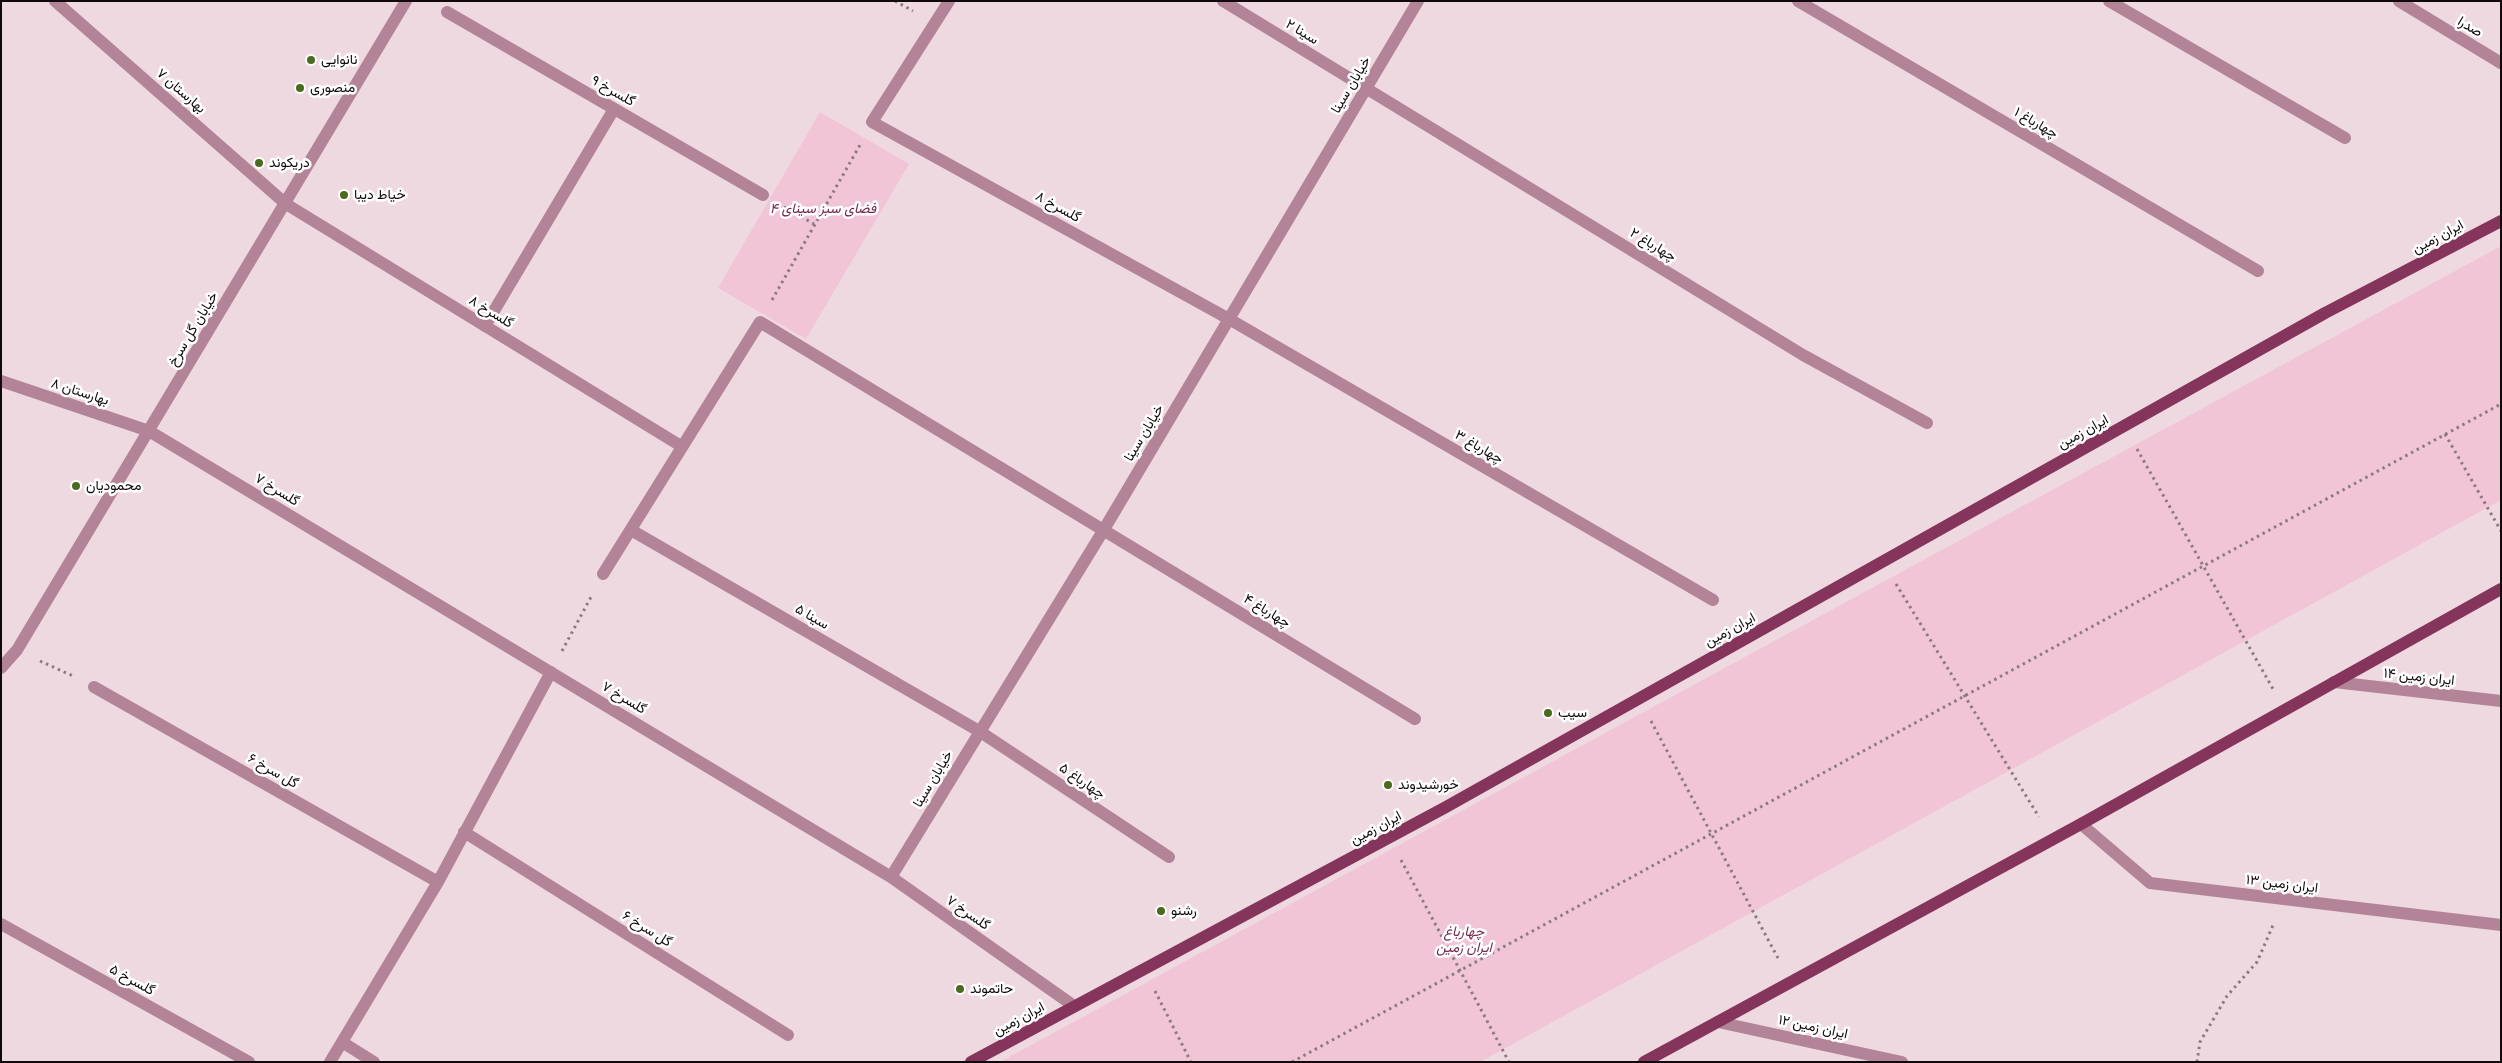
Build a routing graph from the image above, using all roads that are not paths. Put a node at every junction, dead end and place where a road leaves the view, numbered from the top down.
1 (56, 1) edge
2 (406, 1) edge
3 (949, 1) edge
4 (1223, 1) edge
5 (1418, 1) edge
6 (1798, 1) edge
7 (2109, 1) edge
8 (2399, 1) edge
9 (447, 12) dead end
10 (2501, 63) edge
11 (1366, 88) junction
12 (614, 109) junction
13 (2344, 138) dead end
14 (763, 195) road end
15 (286, 204) junction
16 (2501, 221) edge
17 (2258, 271) dead end
18 (1229, 318) junction
19 (485, 326) junction
20 (1, 381) edge
21 (1927, 423) dead end
22 (149, 430) junction
23 (681, 446) junction
24 (631, 530) junction
25 (1102, 531) junction
26 (603, 574) road end
27 (2501, 589) edge
28 (1713, 600) dead end
29 (1, 668) edge
30 (551, 672) junction
31 (2334, 682) junction
32 (94, 686) road end
33 (2501, 701) edge
34 (1415, 719) dead end
35 (979, 731) junction
36 (2081, 824) junction
37 (464, 832) junction
38 (1169, 857) dead end
39 (891, 877) junction
40 (438, 882) junction
41 (1, 924) edge
42 (2501, 926) edge
43 (1074, 1006) junction
44 (1718, 1022) junction
45 (788, 1035) dead end
46 (342, 1042) junction
47 (248, 1062) edge
48 (330, 1062) edge
49 (374, 1062) edge
50 (971, 1062) edge
51 (1644, 1062) edge
52 (1902, 1062) edge

1 - 15 street, بهارستان ۷
2 - 15 street, خیابان گل سرخ
3 - 18 street, گلسرخ ۸
4 - 11 street, سینا ۲
5 - 11 street, خیابان سینا
6 - 17 street, چهارباغ ۱
7 - 13 street
8 - 10 street, صدرا
9 - 12 street, گلسرخ ۹
11 - 18 street, خیابان سینا
11 - 21 street, چهارباغ ۲
12 - 14 street, گلسرخ ۹
12 - 19 street
15 - 19 street, گلسرخ ۸
15 - 22 street, خیابان گل سرخ
16 - 43 main road, ایران زمین
18 - 25 street, خیابان سینا
18 - 28 street, چهارباغ ۳
19 - 23 street, گلسرخ ۸
20 - 22 street, بهارستان ۸
22 - 29 street, خیابان گل سرخ
22 - 30 street, گلسرخ ۷
23 - 24 street
23 - 25 street, چهارباغ ۴
24 - 26 street
24 - 35 street, سینا ۵
25 - 34 street, چهارباغ ۴
25 - 35 street, خیابان سینا
27 - 31 main road
30 - 37 street
30 - 39 street, گلسرخ ۷
31 - 33 street, ایران زمین ۱۴
31 - 36 main road
32 - 40 street, گل سرخ ۶
35 - 38 street, چهارباغ ۵
35 - 39 street, خیابان سینا
36 - 42 street, ایران زمین ۱۳
36 - 44 main road
37 - 40 street
37 - 45 street, گل سرخ ۶
39 - 43 street, گلسرخ ۷
40 - 46 street
41 - 47 street, گلسرخ ۵
43 - 50 main road, ایران زمین
44 - 51 main road
44 - 52 street, ایران زمین ۱۲
46 - 48 street
46 - 49 street

